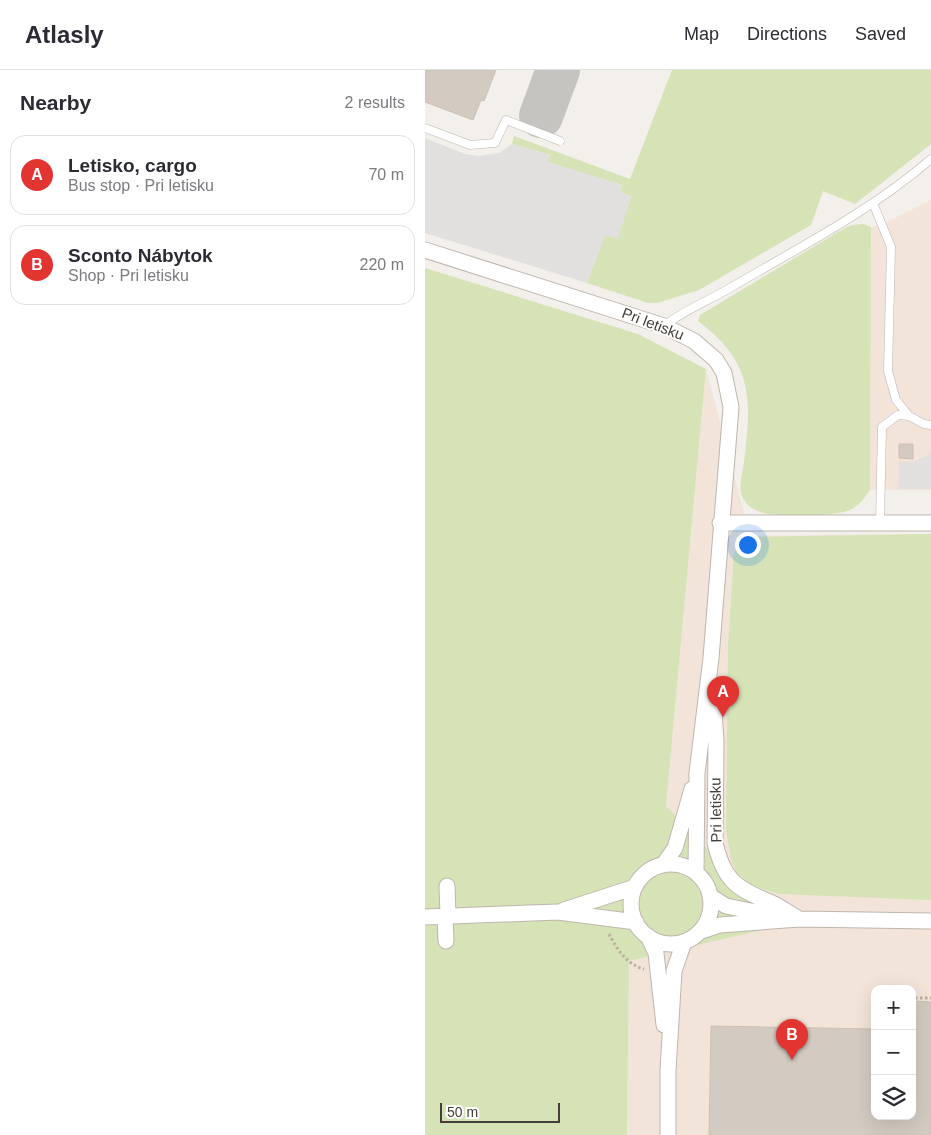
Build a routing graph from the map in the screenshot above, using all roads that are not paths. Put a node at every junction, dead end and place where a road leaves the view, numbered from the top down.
1 (425, 128) edge
2 (560, 141) dead end
3 (930, 162) edge
4 (873, 203) junction
5 (425, 250) edge
6 (664, 326) junction
7 (909, 416) junction
8 (931, 425) edge
9 (720, 523) junction
10 (880, 523) junction
11 (931, 523) edge
12 (711, 658) junction
13 (697, 773) junction
14 (663, 865) junction
15 (696, 873) junction
16 (447, 886) dead end
17 (635, 887) junction
18 (710, 896) junction
19 (558, 912) junction
20 (446, 916) junction
21 (425, 917) edge
22 (799, 919) junction
23 (931, 921) edge
24 (636, 922) junction
25 (699, 932) junction
26 (648, 936) junction
27 (446, 941) dead end
28 (684, 942) junction
29 (668, 1071) junction
30 (668, 1135) edge

1 - 2 lane
3 - 4 lane
4 - 6 lane
4 - 7 lane
5 - 6 street, Pri letisku
6 - 9 street, Pri letisku
7 - 8 lane
7 - 10 lane
9 - 10 street
9 - 12 street, Pri letisku
10 - 11 street
12 - 13 street, Pri letisku
12 - 22 street, Pri letisku
13 - 14 street, Pri letisku
13 - 15 street, Pri letisku
14 - 15 street
14 - 17 street, Pri letisku
15 - 18 street
16 - 20 street
17 - 19 street, Pri letisku
17 - 24 street
18 - 22 street
18 - 25 street
19 - 20 street
19 - 24 street
20 - 21 street
20 - 27 street
22 - 23 street
22 - 25 street
24 - 26 street
25 - 28 street
26 - 28 street
26 - 29 street
28 - 29 street
29 - 30 street

